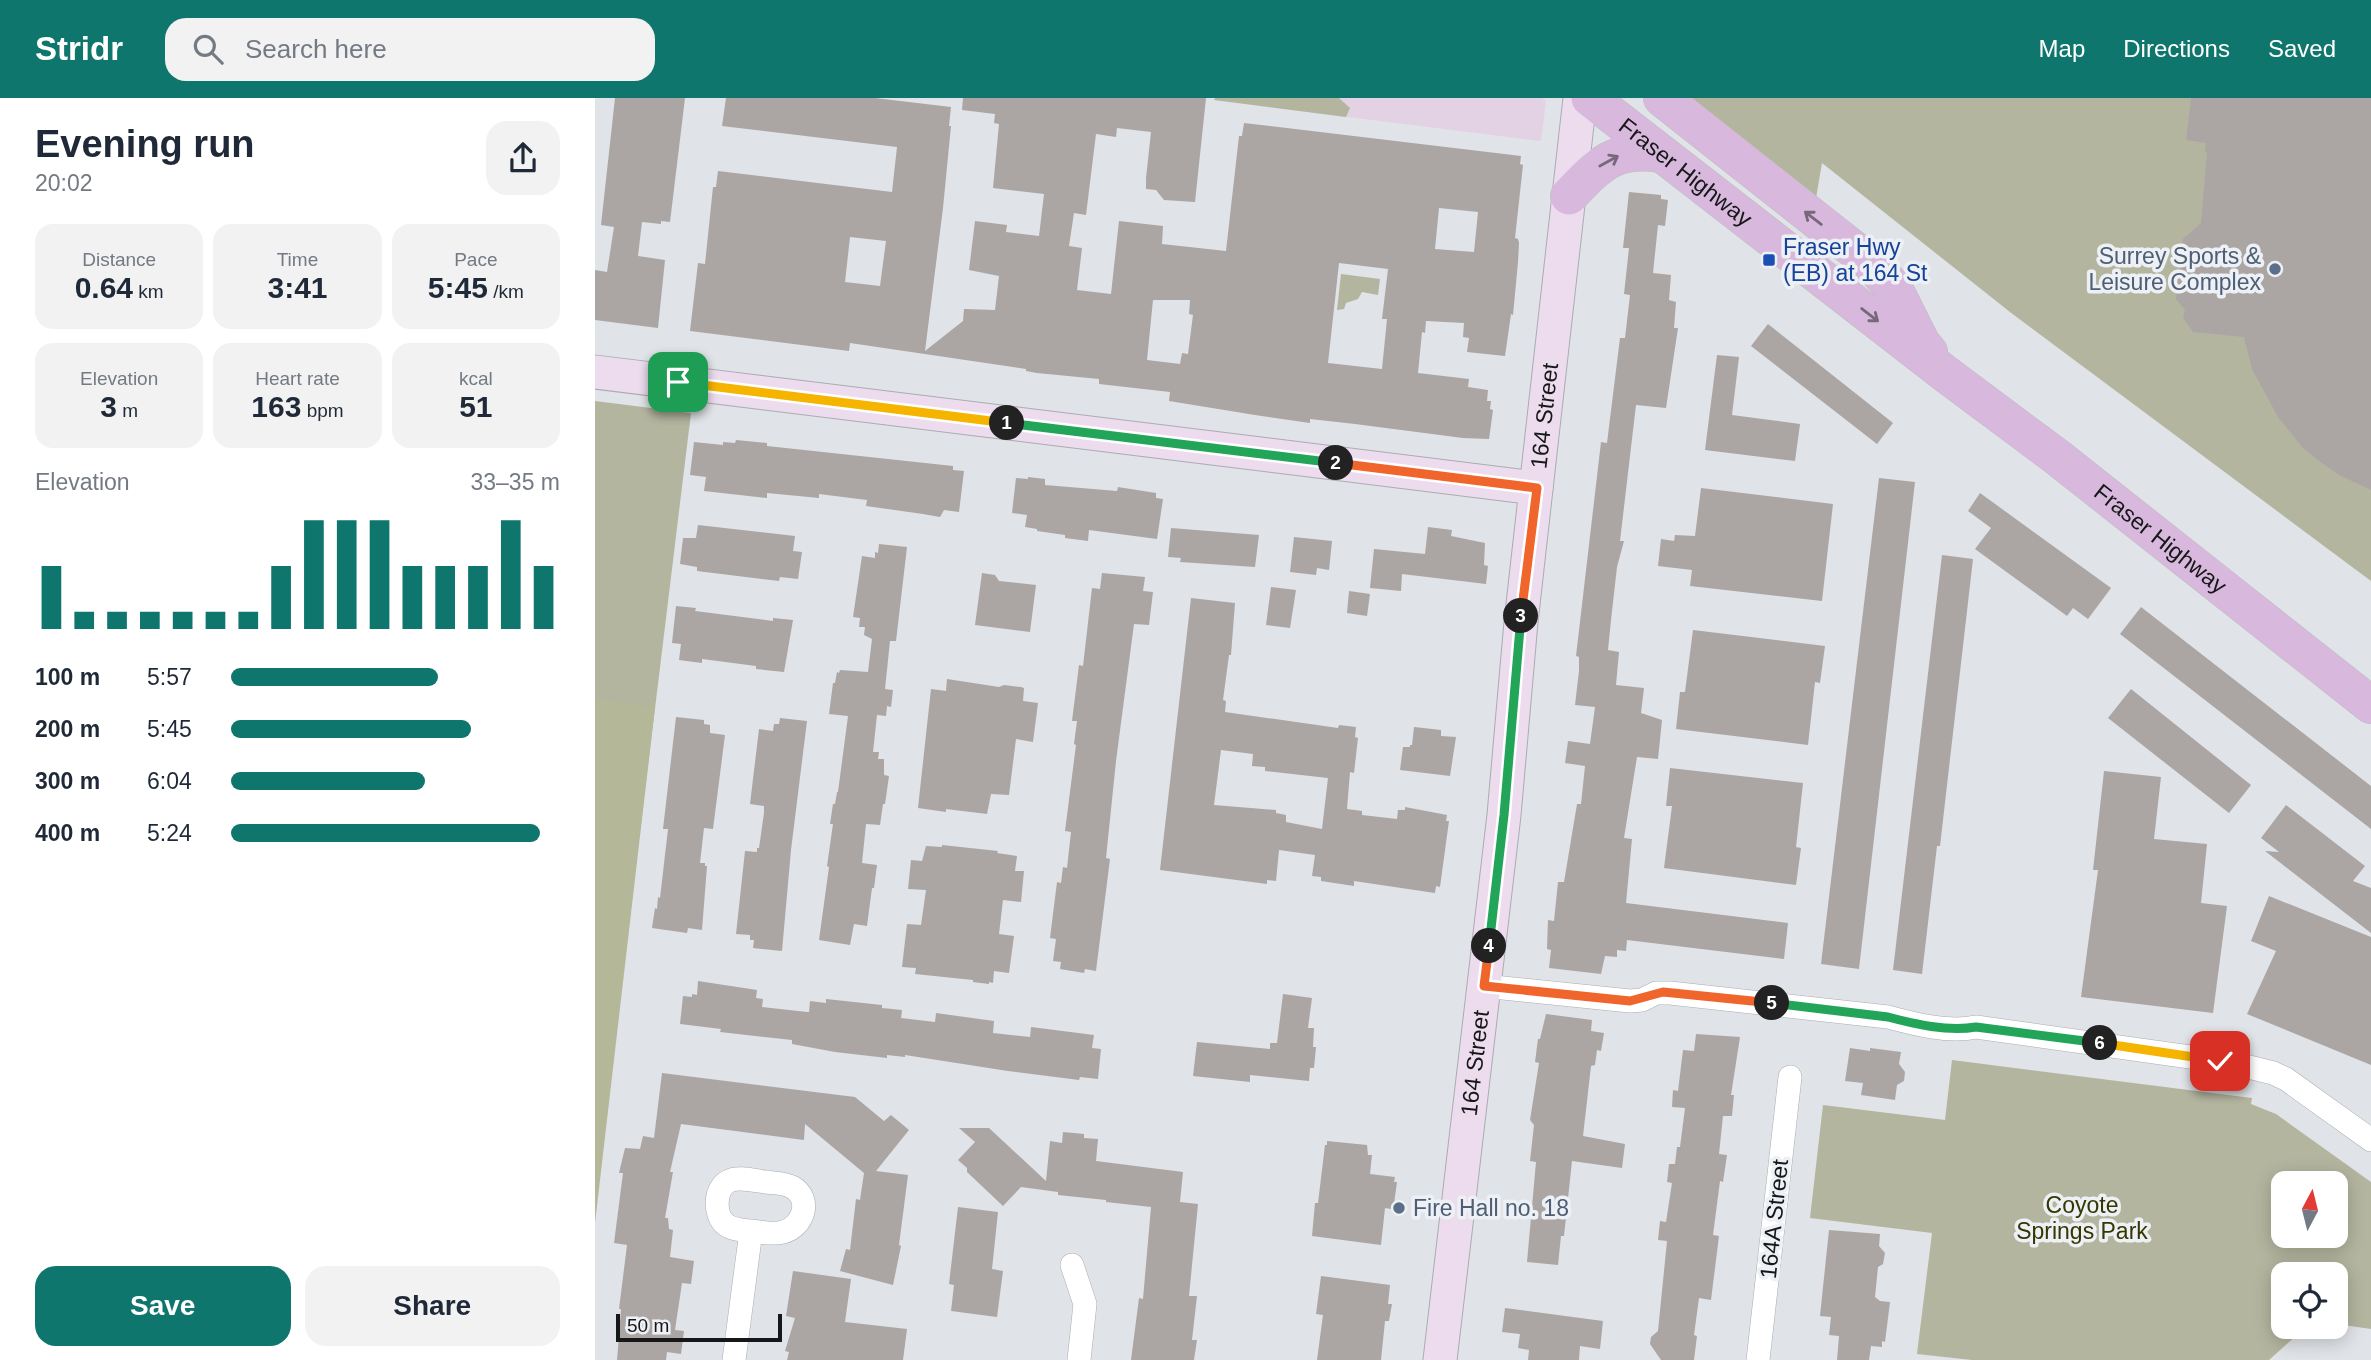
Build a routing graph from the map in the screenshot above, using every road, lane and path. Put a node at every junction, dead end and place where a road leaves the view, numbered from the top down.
1 (1580, 98) edge
2 (1590, 98) edge
3 (1662, 98) edge
4 (1661, 154) junction
5 (1569, 196) junction
6 (595, 372) edge
7 (1947, 375) junction
8 (1537, 488) junction
9 (2371, 705) edge
10 (1484, 986) junction
11 (1790, 1077) dead end
12 (2371, 1139) edge
13 (751, 1231) dead end
14 (1072, 1265) dead end
15 (734, 1360) edge
16 (1079, 1360) edge
17 (1440, 1360) edge
18 (1758, 1360) edge

1 - 5 street, 164 Street
2 - 4 main road, Fraser Highway
7 -> 3 main road, Fraser Highway
5 -> 4 main road
4 -> 7 main road, Fraser Highway
5 - 8 street, 164 Street
6 - 8 street
7 - 9 main road, Fraser Highway
8 - 10 street, 164 Street
10 - 12 street
10 - 17 street, 164 Street
11 - 18 street, 164A Street
13 - 15 street
14 - 16 street

